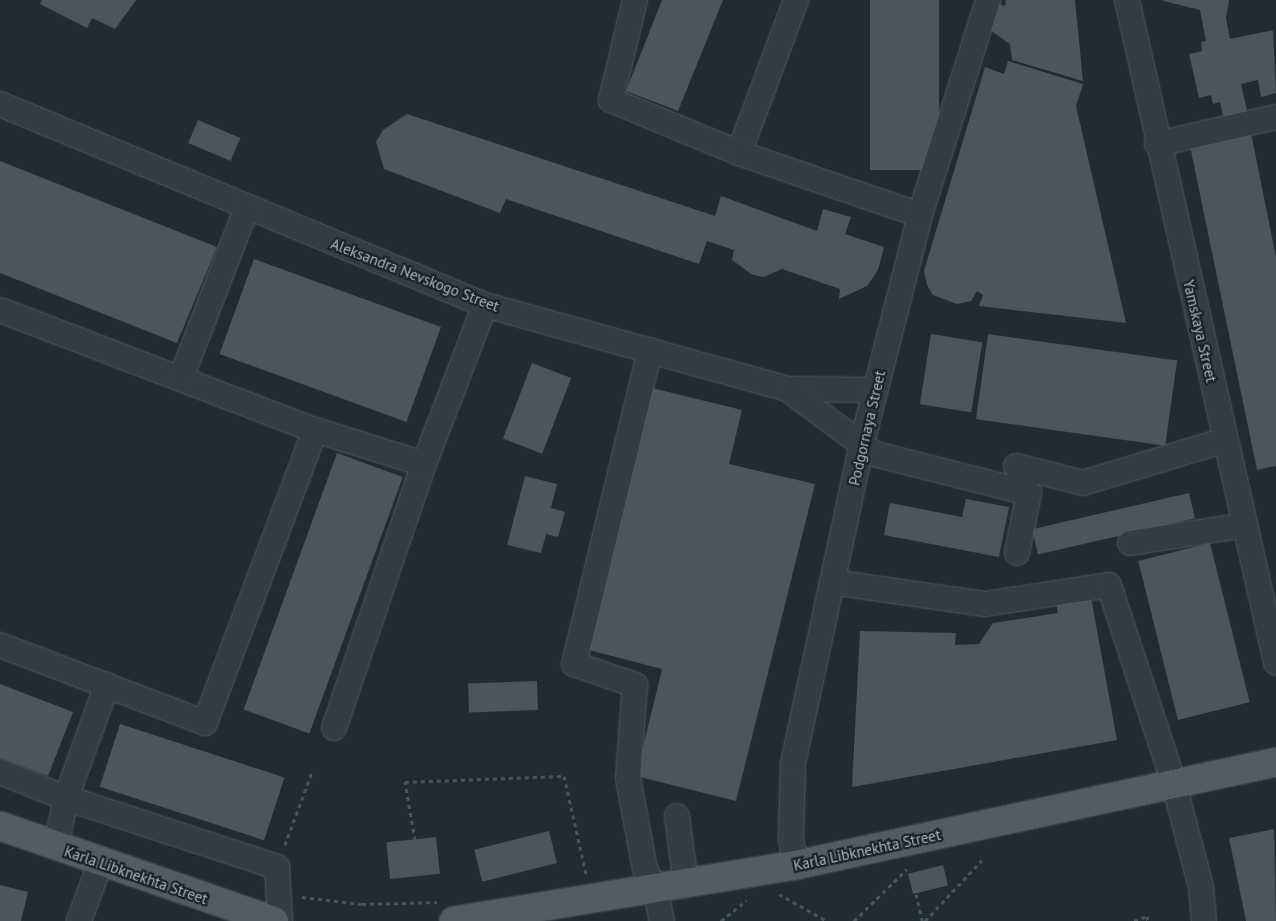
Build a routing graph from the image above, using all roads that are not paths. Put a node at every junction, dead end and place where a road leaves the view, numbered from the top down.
1 (635, 0) edge
2 (796, 0) edge
3 (988, 0) edge
4 (1127, 0) edge
5 (0, 104) edge
6 (1276, 117) edge
7 (1157, 144) junction
8 (739, 153) junction
9 (246, 207) junction
10 (920, 215) junction
11 (485, 305) junction
12 (0, 310) edge
13 (650, 350) junction
14 (181, 378) junction
15 (788, 389) junction
16 (875, 390) junction
17 (315, 430) junction
18 (1225, 440) junction
19 (862, 444) junction
20 (424, 464) junction
21 (1016, 466) dead end
22 (1244, 525) junction
23 (1130, 543) dead end
24 (1017, 553) dead end
25 (832, 582) junction
26 (1272, 623) edge
27 (0, 645) edge
28 (1276, 662) edge
29 (107, 685) junction
30 (334, 728) dead end
31 (1276, 762) edge
32 (0, 772) edge
33 (1174, 784) junction
34 (66, 798) junction
35 (677, 816) dead end
36 (0, 826) edge
37 (56, 848) junction
38 (100, 864) junction
39 (796, 865) junction
40 (686, 885) junction
41 (656, 891) junction
42 (78, 921) edge
43 (274, 921) edge
44 (280, 921) edge
45 (454, 921) edge
46 (662, 921) edge
47 (1204, 921) edge

1 - 8 street
2 - 8 street
3 - 10 street, Podgornaya Street
4 - 7 street, Yamskaya Street
5 - 9 street, Aleksandra Nevskogo Street
6 - 7 street
7 - 18 street, Yamskaya Street
8 - 10 street
9 - 11 street, Aleksandra Nevskogo Street
9 - 14 street
10 - 16 street, Podgornaya Street
11 - 13 street, Aleksandra Nevskogo Street
11 - 20 street
12 - 14 street
13 - 15 street, Aleksandra Nevskogo Street
13 - 41 street
14 - 17 street
15 - 16 street, Aleksandra Nevskogo Street
15 - 19 street
16 - 19 street, Podgornaya Street
17 - 20 street
17 - 29 street
18 - 21 street
18 - 22 street, Yamskaya Street
19 - 24 street
19 - 25 street, Podgornaya Street
20 - 30 street
22 - 23 street
22 - 26 street, Yamskaya Street
25 - 33 street
25 - 39 street, Podgornaya Street
26 - 28 street, Yamskaya Street
27 - 29 street
29 - 34 street
31 - 33 main road, Karla Libknekhta Street
32 - 34 street
33 - 39 main road, Karla Libknekhta Street
33 - 47 street
34 - 37 street
34 - 44 street
35 - 40 street
36 - 37 main road, Karla Libknekhta Street
37 - 38 main road, Karla Libknekhta Street
38 - 42 street
38 - 43 main road, Karla Libknekhta Street
39 - 40 main road, Karla Libknekhta Street
40 - 41 main road, Karla Libknekhta Street
41 - 45 main road, Karla Libknekhta Street
41 - 46 street

